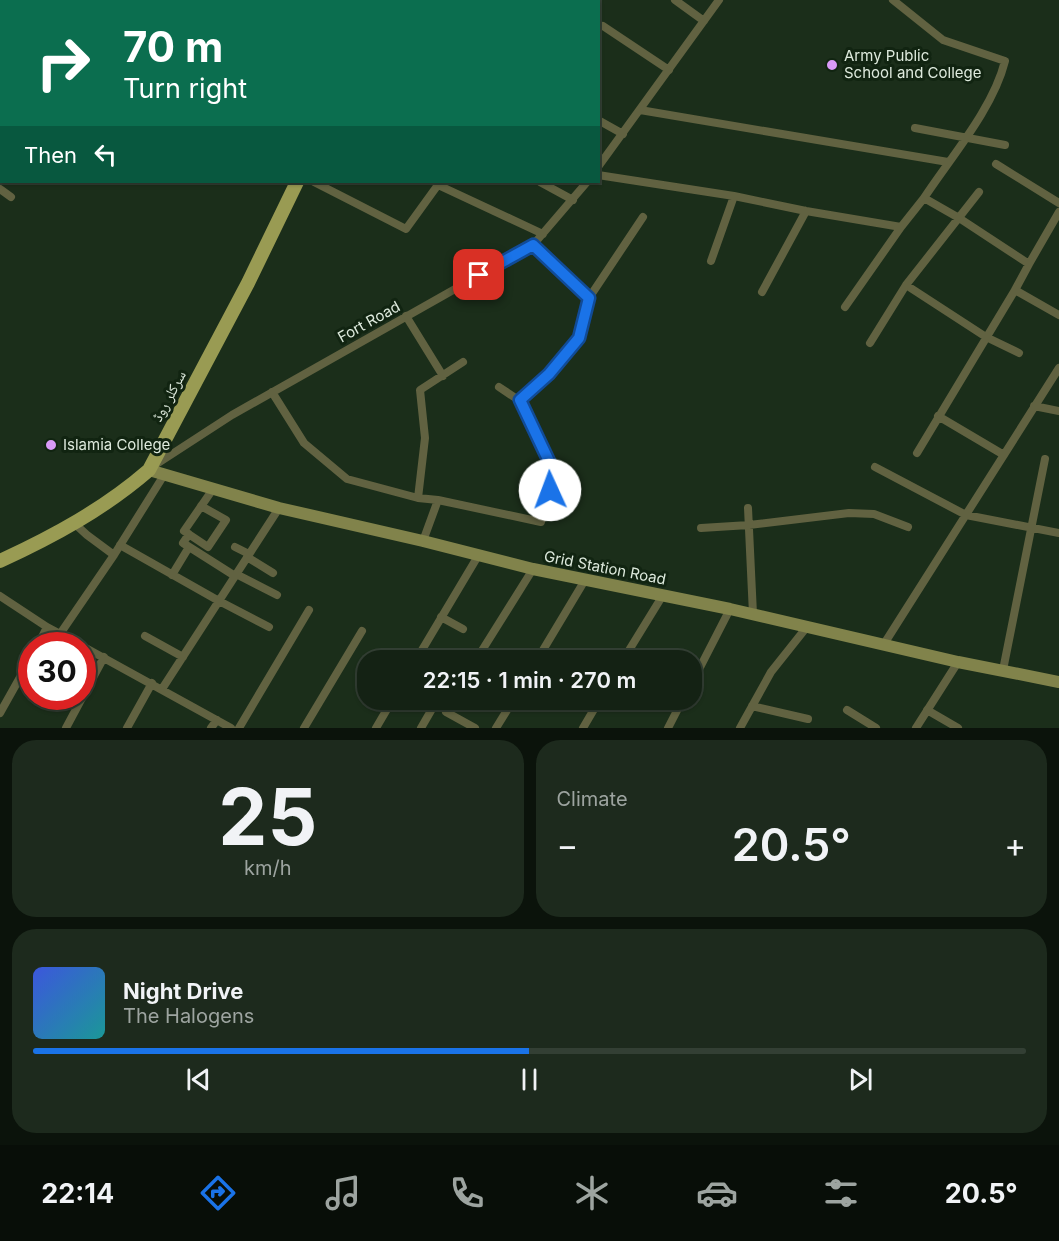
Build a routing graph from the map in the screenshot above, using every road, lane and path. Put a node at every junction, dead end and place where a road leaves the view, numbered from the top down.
1 (675, 0) edge
2 (719, 0) edge
3 (893, 0) edge
4 (704, 21) junction
5 (603, 26) dead end
6 (669, 70) junction
7 (640, 110) junction
8 (600, 121) edge
9 (915, 128) dead end
10 (623, 134) junction
11 (965, 137) junction
12 (1005, 146) dead end
13 (948, 162) junction
14 (600, 164) edge
15 (996, 164) dead end
16 (600, 175) edge
17 (297, 183) edge
18 (316, 183) edge
19 (439, 183) edge
20 (542, 183) edge
21 (586, 183) edge
22 (0, 189) edge
23 (979, 192) dead end
24 (11, 196) dead end
25 (734, 196) junction
26 (924, 198) junction
27 (573, 200) junction
28 (1059, 203) edge
29 (806, 211) junction
30 (1059, 212) edge
31 (643, 217) dead end
32 (959, 218) junction
33 (902, 227) junction
34 (543, 234) junction
35 (533, 245) junction
36 (711, 261) dead end
37 (1029, 264) junction
38 (906, 285) junction
39 (1015, 290) junction
40 (762, 292) dead end
41 (589, 298) junction
42 (845, 307) dead end
43 (1059, 315) edge
44 (406, 316) junction
45 (986, 337) junction
46 (870, 343) dead end
47 (1019, 353) dead end
48 (463, 362) dead end
49 (1059, 368) edge
50 (443, 376) junction
51 (499, 387) dead end
52 (272, 392) junction
53 (520, 400) junction
54 (1034, 406) junction
55 (1059, 411) edge
56 (938, 416) junction
57 (917, 453) dead end
58 (1004, 455) junction
59 (1045, 459) dead end
60 (875, 467) dead end
61 (149, 470) junction
62 (164, 475) junction
63 (213, 489) junction
64 (418, 498) junction
65 (438, 500) junction
66 (201, 506) junction
67 (279, 508) junction
68 (748, 508) dead end
69 (966, 516) junction
70 (75, 524) junction
71 (749, 525) junction
72 (908, 527) dead end
73 (1032, 527) junction
74 (701, 528) dead end
75 (1059, 533) edge
76 (189, 534) junction
77 (423, 541) junction
78 (120, 545) junction
79 (189, 547) junction
80 (235, 547) dead end
81 (114, 555) junction
82 (248, 556) junction
83 (478, 556) junction
84 (0, 561) edge
85 (533, 569) junction
86 (273, 573) dead end
87 (172, 575) junction
88 (236, 575) junction
89 (585, 580) junction
90 (277, 595) dead end
91 (663, 595) junction
92 (0, 596) edge
93 (219, 601) junction
94 (730, 609) junction
95 (309, 610) dead end
96 (753, 614) junction
97 (441, 617) junction
98 (47, 627) junction
99 (269, 627) dead end
100 (806, 628) junction
101 (463, 629) dead end
102 (362, 631) dead end
103 (44, 632) edge
104 (56, 632) edge
105 (61, 632) edge
106 (145, 636) dead end
107 (884, 644) junction
108 (422, 650) edge
109 (482, 650) edge
110 (543, 650) edge
111 (629, 650) edge
112 (96, 653) edge
113 (104, 657) junction
114 (183, 657) junction
115 (958, 662) junction
116 (702, 664) edge
117 (1003, 670) junction
118 (18, 681) edge
119 (1059, 682) edge
120 (152, 683) junction
121 (162, 688) junction
122 (752, 706) junction
123 (387, 710) edge
124 (431, 710) edge
125 (447, 710) edge
126 (507, 710) edge
127 (594, 710) edge
128 (677, 710) edge
129 (847, 710) dead end
130 (927, 710) junction
131 (0, 713) edge
132 (808, 719) dead end
133 (214, 724) edge
134 (472, 727) edge
135 (66, 728) edge
136 (128, 728) edge
137 (231, 728) edge
138 (238, 728) edge
139 (304, 728) edge
140 (376, 728) edge
141 (421, 728) edge
142 (496, 728) edge
143 (583, 728) edge
144 (668, 728) edge
145 (740, 728) edge
146 (876, 728) edge
147 (916, 728) edge
148 (958, 728) edge

1 - 4 street
2 - 4 street
3 - 11 street
4 - 6 street
5 - 6 street
6 - 7 street
7 - 10 street
7 - 13 street
8 - 10 street
9 - 11 street
10 - 14 street
11 - 12 street
11 - 13 street
13 - 26 street
15 - 28 street
16 - 25 street
17 - 61 main road, سرکلر روڈ
18 - 19 street
19 - 34 street
20 - 27 street
21 - 27 street, Fort Road
22 - 24 street
23 - 32 street
25 - 29 street
25 - 36 street
26 - 32 street
26 - 33 street
27 - 34 street, Fort Road
29 - 33 street
29 - 40 street
30 - 37 street
31 - 41 street
32 - 37 street
32 - 38 street
33 - 42 street
34 - 35 street, Fort Road
35 - 41 street
35 - 44 street, Fort Road
37 - 39 street
38 - 45 street
38 - 46 street
39 - 43 street
39 - 45 street
41 - 53 street
44 - 50 street
44 - 52 street, Fort Road
45 - 47 street
45 - 56 street
48 - 50 street
49 - 54 street
50 - 64 street
51 - 53 street
52 - 61 street, Fort Road
52 - 64 street
53 - 65 street
54 - 55 street
54 - 58 street
56 - 57 street
56 - 58 street
58 - 69 street
59 - 73 street
60 - 69 street
61 - 62 main road, Grid Station Road
61 - 70 main road, سرکلر روڈ
62 - 63 main road, Grid Station Road
62 - 78 street
63 - 66 street
63 - 67 main road, Grid Station Road
64 - 65 street
65 - 77 street
66 - 76 street
66 - 76 street
67 - 77 main road, Grid Station Road
67 - 82 street
68 - 71 street
69 - 73 street
69 - 107 street
70 - 81 street
70 - 84 main road, سرکلر روڈ
71 - 72 street
71 - 74 street
71 - 96 street
73 - 75 street
73 - 117 street
76 - 79 street
77 - 83 main road, Grid Station Road
78 - 81 street
78 - 87 street
79 - 87 street
79 - 88 street
80 - 82 street
81 - 105 street
82 - 86 street
82 - 88 street
83 - 85 main road, Grid Station Road
83 - 97 street
85 - 89 main road, Grid Station Road
85 - 109 street
87 - 93 street
88 - 90 street
88 - 93 street
89 - 91 main road, Grid Station Road
89 - 110 street
91 - 94 main road, Grid Station Road
91 - 111 street
92 - 98 street
93 - 99 street
93 - 114 street
94 - 96 main road, Grid Station Road
94 - 116 street
95 - 138 street
96 - 100 main road, Grid Station Road
97 - 101 street
97 - 108 street
98 - 103 street
98 - 104 street
100 - 107 main road, Grid Station Road
100 - 122 street
102 - 139 street
106 - 114 street
107 - 115 main road, Grid Station Road
112 - 113 street
113 - 120 street
113 - 135 street
114 - 121 street
115 - 117 main road, Grid Station Road
115 - 130 street
117 - 119 main road, Grid Station Road
118 - 131 street
120 - 121 street
120 - 136 street
121 - 133 street
122 - 132 street
122 - 145 street
123 - 140 street
124 - 141 street
125 - 134 street
126 - 142 street
127 - 143 street
128 - 144 street
129 - 146 street
130 - 147 street
130 - 148 street
133 - 137 street

